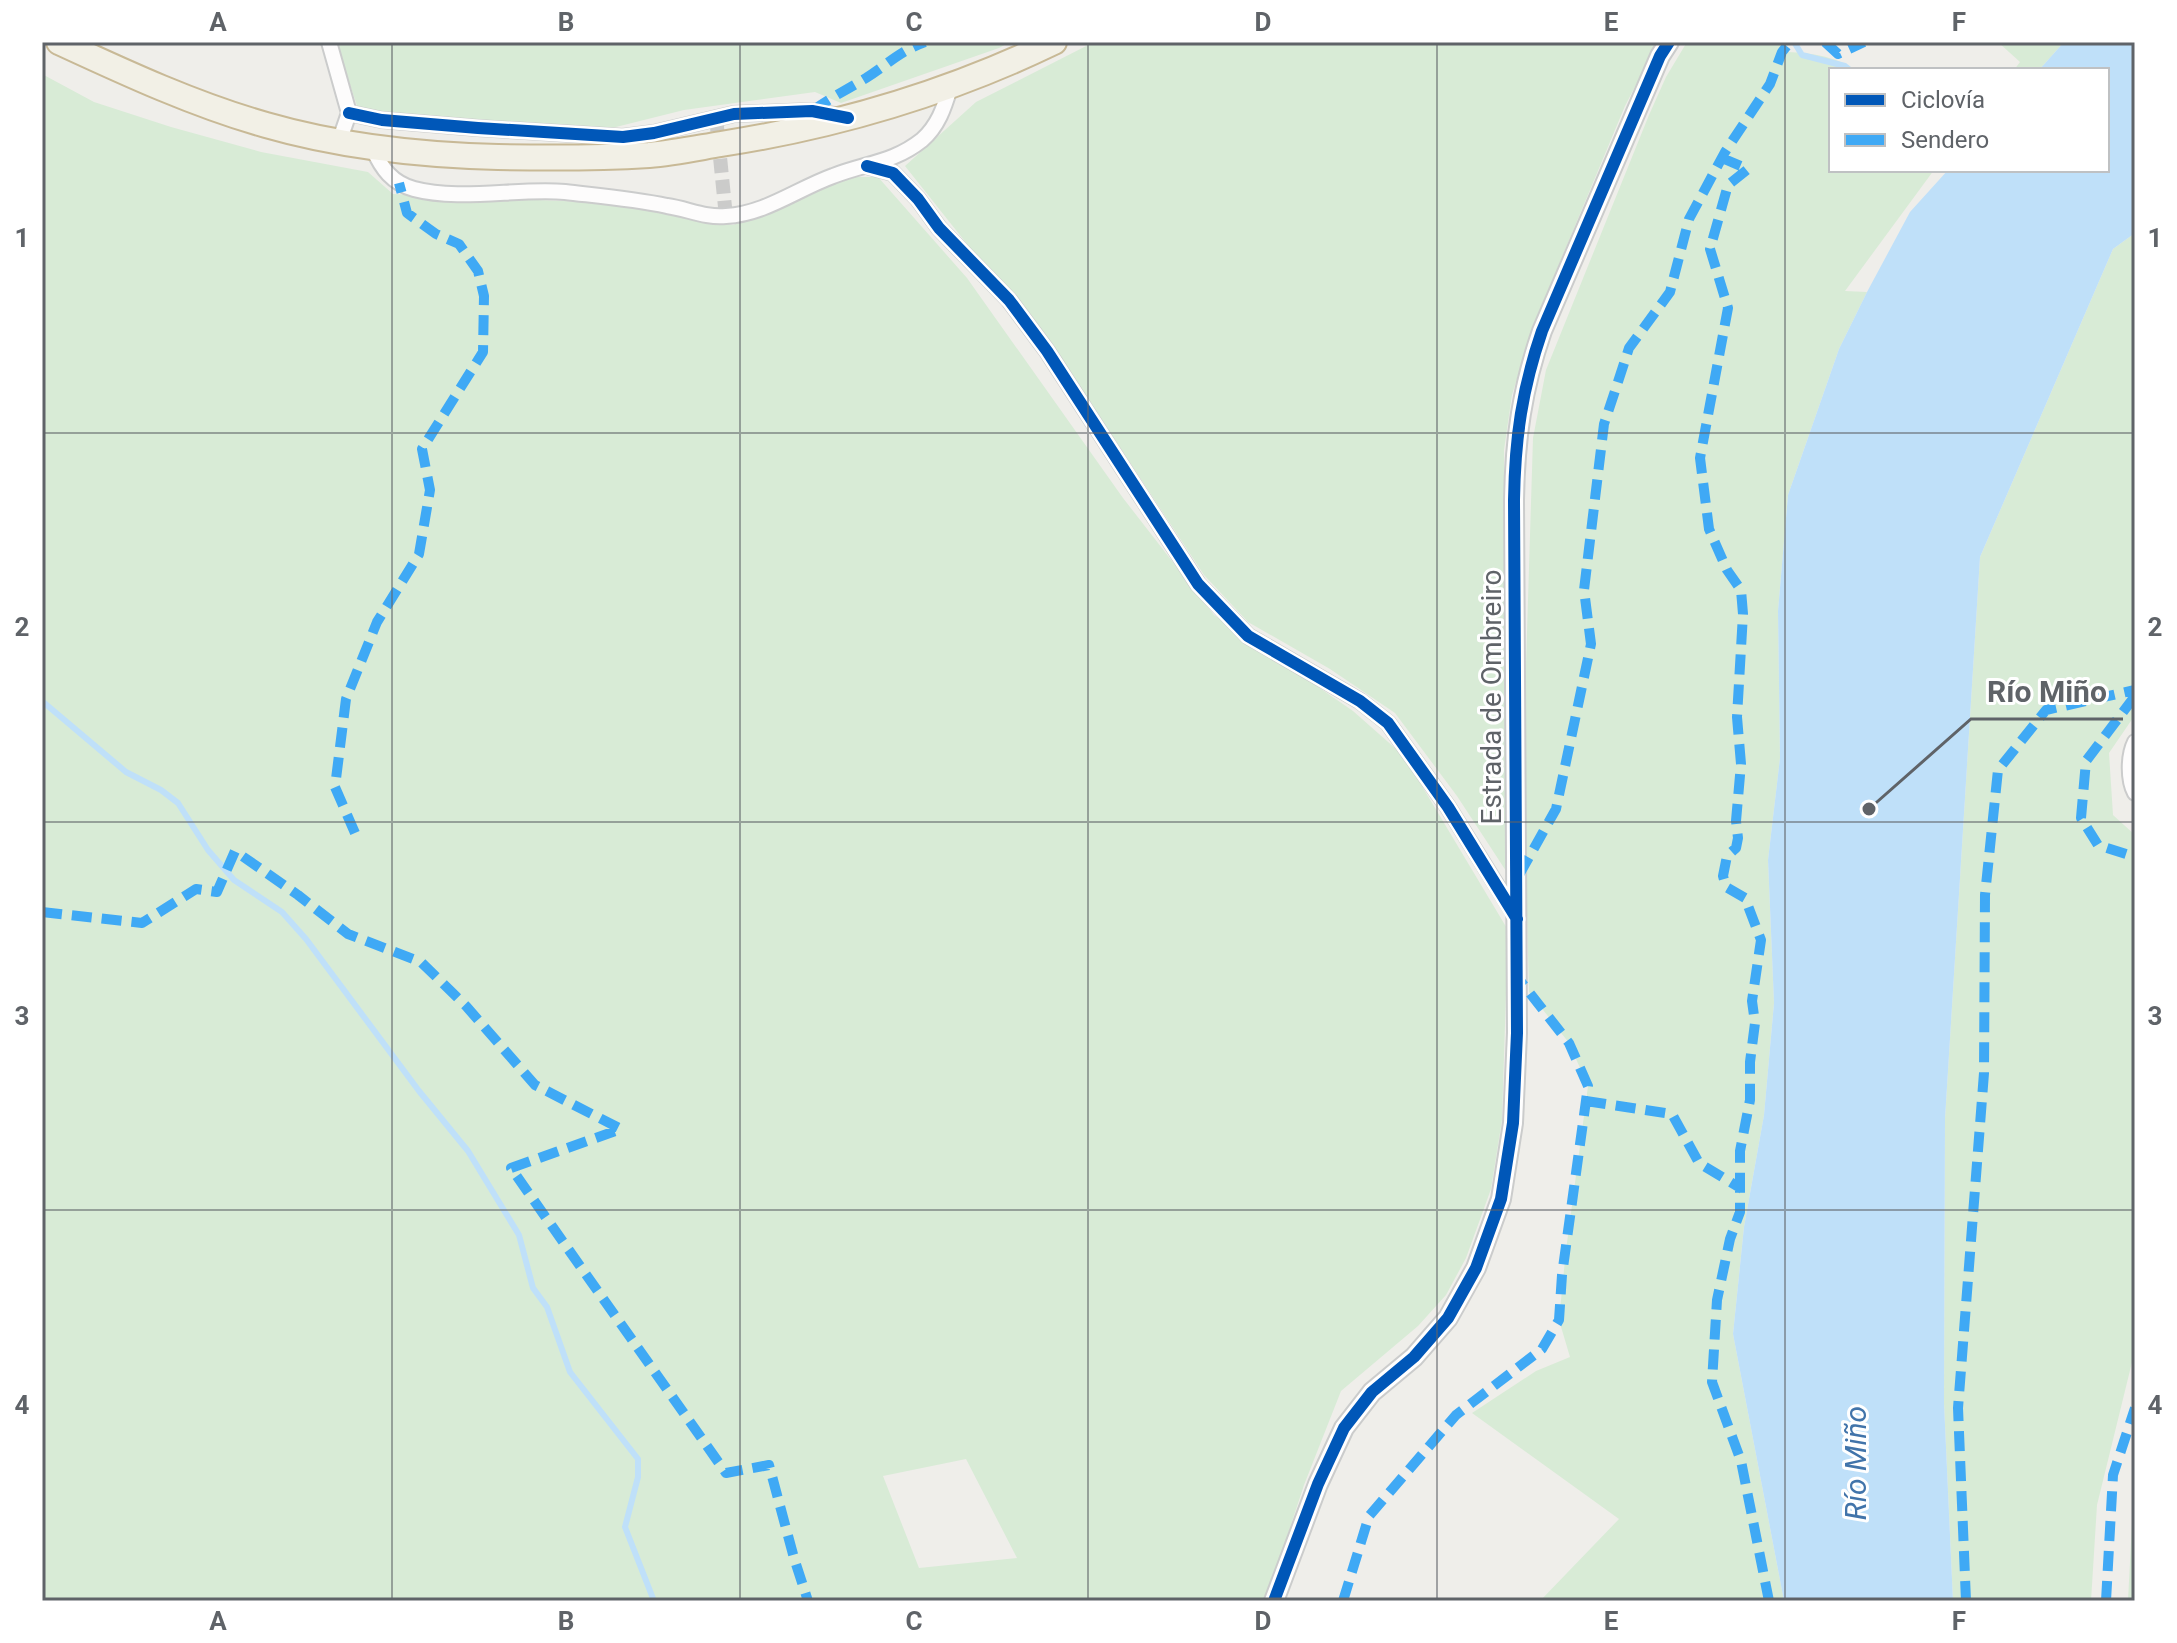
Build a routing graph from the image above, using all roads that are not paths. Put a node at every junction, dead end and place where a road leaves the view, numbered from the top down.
1 (59, 42) edge
2 (329, 42) edge
3 (1054, 42) edge
4 (1669, 42) edge
5 (950, 88) junction
6 (349, 113) junction
7 (848, 118) junction
8 (339, 142) junction
9 (373, 149) junction
10 (867, 166) junction
11 (2135, 742) edge
12 (2135, 793) edge
13 (1517, 919) junction
14 (1274, 1601) edge

1 - 8 highway
2 - 6 street
3 - 5 highway
4 - 13 street, Estrada de Ombreiro
5 - 7 highway
5 - 10 street
6 - 7 street
6 - 8 street
7 - 9 highway
8 - 9 highway
9 - 10 street
10 - 13 street
11 - 12 street
13 - 14 street, Estrada de Ombreiro

